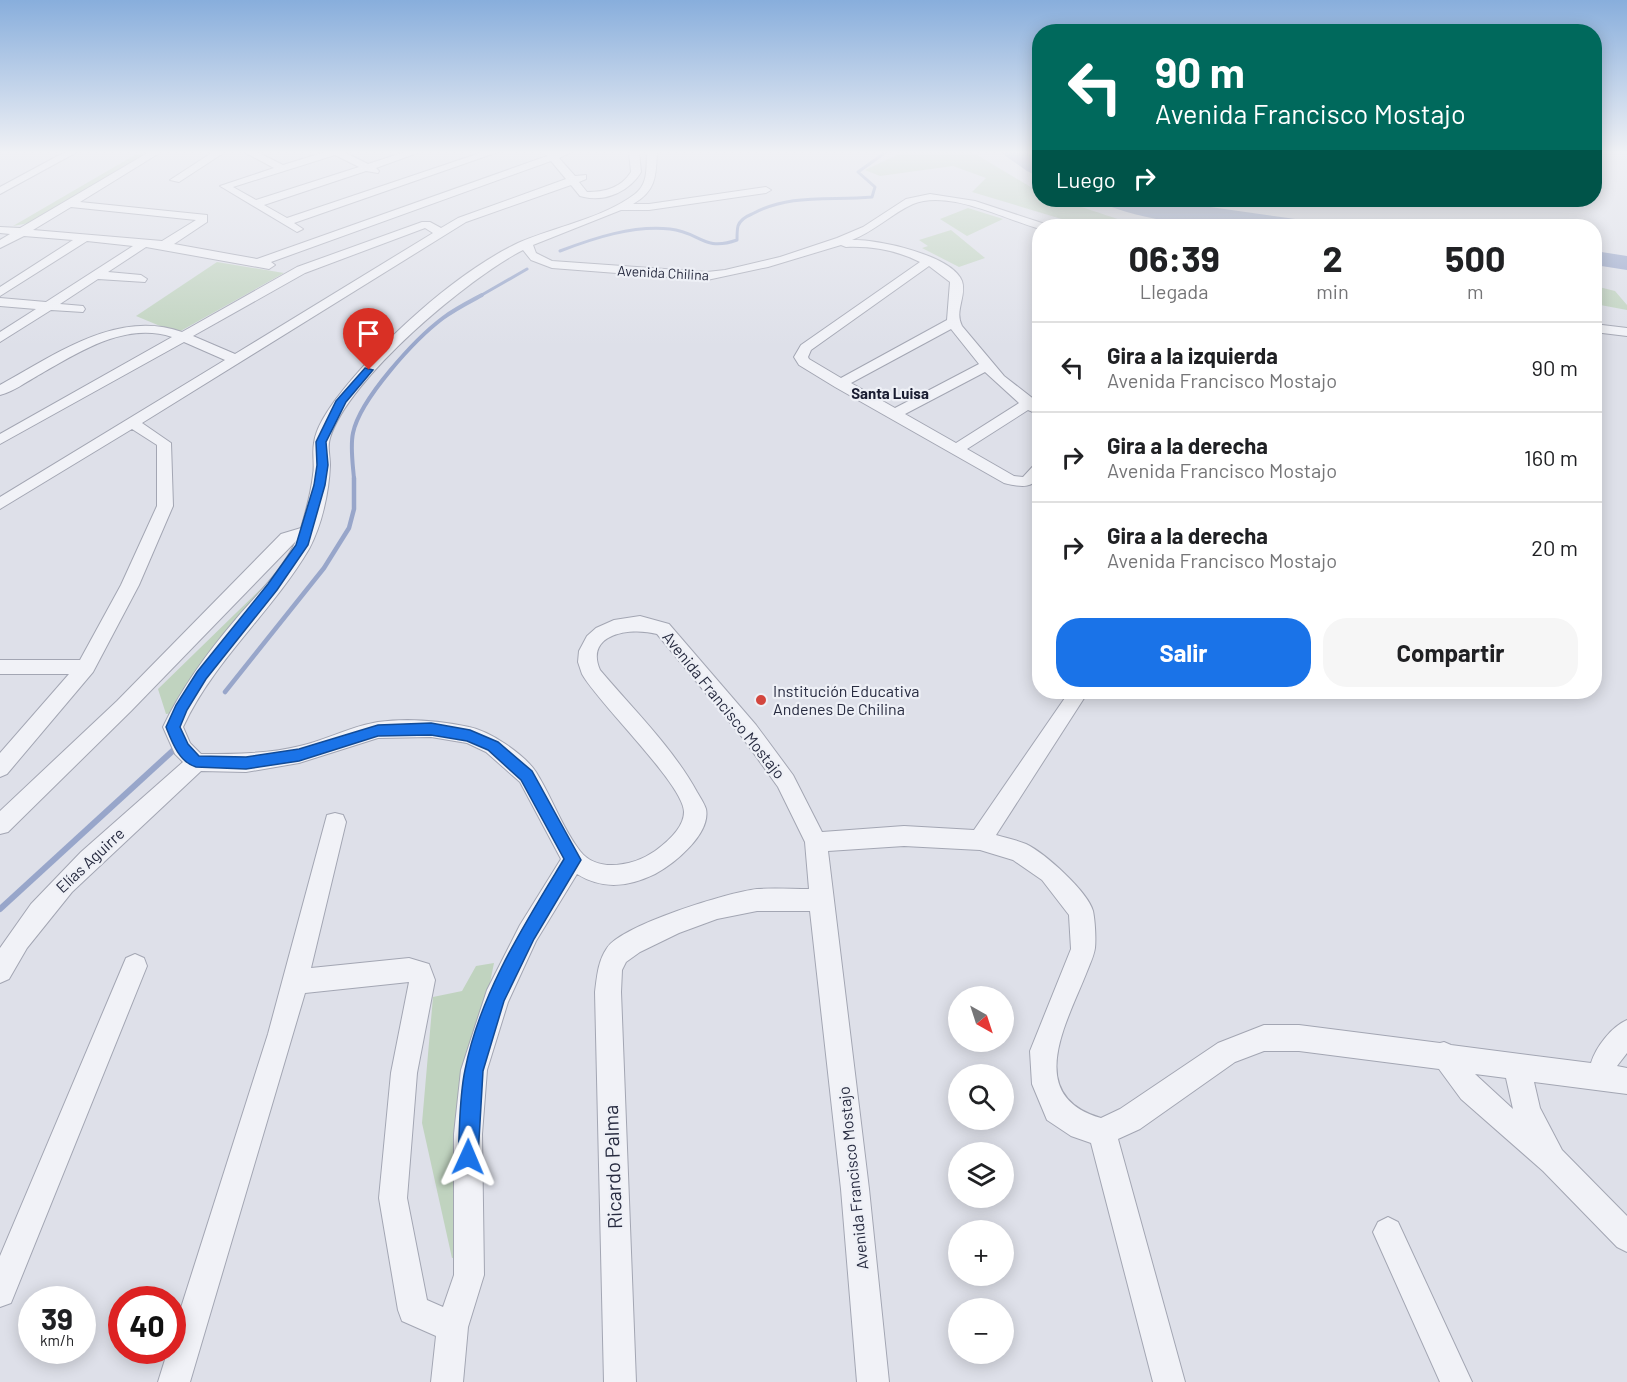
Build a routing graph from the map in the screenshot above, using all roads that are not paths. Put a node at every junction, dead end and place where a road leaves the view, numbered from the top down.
1 (47, 216) edge
2 (198, 216) edge
3 (277, 216) edge
4 (302, 216) edge
5 (395, 216) edge
6 (458, 216) edge
7 (593, 216) edge
8 (887, 216) edge
9 (1011, 216) edge
10 (20, 217) dead end
11 (286, 222) junction
12 (1032, 223) edge
13 (0, 230) edge
14 (21, 232) junction
15 (441, 233) junction
16 (86, 237) junction
17 (315, 242) junction
18 (144, 243) junction
19 (527, 243) junction
20 (0, 245) edge
21 (164, 246) junction
22 (801, 253) junction
23 (257, 262) junction
24 (927, 262) junction
25 (552, 264) junction
26 (301, 270) junction
27 (98, 275) junction
28 (475, 275) junction
29 (141, 279) dead end
30 (0, 292) edge
31 (0, 302) edge
32 (50, 307) junction
33 (79, 309) dead end
34 (953, 322) junction
35 (1602, 329) edge
36 (1627, 332) edge
37 (0, 338) edge
38 (182, 338) junction
39 (236, 359) junction
40 (986, 366) junction
41 (840, 384) junction
42 (0, 391) edge
43 (1032, 406) edge
44 (1032, 409) edge
45 (894, 414) junction
46 (132, 423) junction
47 (0, 440) edge
48 (956, 449) junction
49 (1032, 476) edge
50 (0, 504) edge
51 (307, 532) junction
52 (0, 667) edge
53 (86, 667) junction
54 (1074, 699) edge
55 (189, 755) junction
56 (2, 763) edge
57 (335, 822) dead end
58 (0, 825) edge
59 (980, 840) junction
60 (816, 842) junction
61 (573, 860) junction
62 (821, 900) junction
63 (135, 966) dead end
64 (0, 971) edge
65 (296, 982) junction
66 (1627, 1033) edge
67 (1444, 1055) junction
68 (1519, 1067) junction
69 (1615, 1079) edge
70 (1102, 1132) junction
71 (1553, 1161) junction
72 (1388, 1232) dead end
73 (1627, 1237) edge
74 (0, 1292) edge
75 (452, 1327) junction
76 (174, 1382) edge
77 (447, 1382) edge
78 (620, 1382) edge
79 (873, 1382) edge
80 (1169, 1382) edge
81 (1456, 1382) edge

1 - 14 street
2 - 21 street
3 - 11 street
4 - 11 street
5 - 17 street
6 - 15 street
7 - 19 street
8 - 22 street, Avenida Chilina
9 - 12 street, Avenida Chilina
10 - 13 street
11 - 17 street
13 - 14 street
14 - 16 street
14 - 20 street
15 - 26 street
15 - 39 street
16 - 18 street
16 - 30 street
17 - 23 street
18 - 21 street
18 - 27 street
19 - 25 street, Avenida Chilina
19 - 28 street
21 - 23 street
22 - 24 street
22 - 25 street, Avenida Chilina
23 - 26 street
24 - 34 street
24 - 41 street
25 - 28 street, Avenida Chilina
26 - 38 street
27 - 29 street
27 - 32 street
28 - 51 street
31 - 32 street
32 - 33 street
32 - 37 street
34 - 40 street
34 - 41 street
35 - 36 street
38 - 39 street
38 - 42 street
38 - 47 street
39 - 46 street
40 - 43 street
40 - 45 street
41 - 45 street
44 - 48 street
45 - 48 street
46 - 50 street
46 - 53 street
48 - 49 street
51 - 55 street
51 - 58 street
52 - 53 street
53 - 56 street
54 - 59 street
55 - 61 street
55 - 64 street, Elías Aguirre
57 - 65 street
59 - 60 street
59 - 70 street
60 - 61 street, Avenida Francisco Mostajo
60 - 62 street, Avenida Francisco Mostajo
61 - 75 street
62 - 78 street, Ricardo Palma
62 - 79 street, Avenida Francisco Mostajo
63 - 74 street
65 - 75 street
65 - 76 street
66 - 69 street
67 - 68 street
67 - 70 street
67 - 71 street
68 - 69 street
68 - 71 street
70 - 80 street
71 - 73 street
72 - 81 street
75 - 77 street

